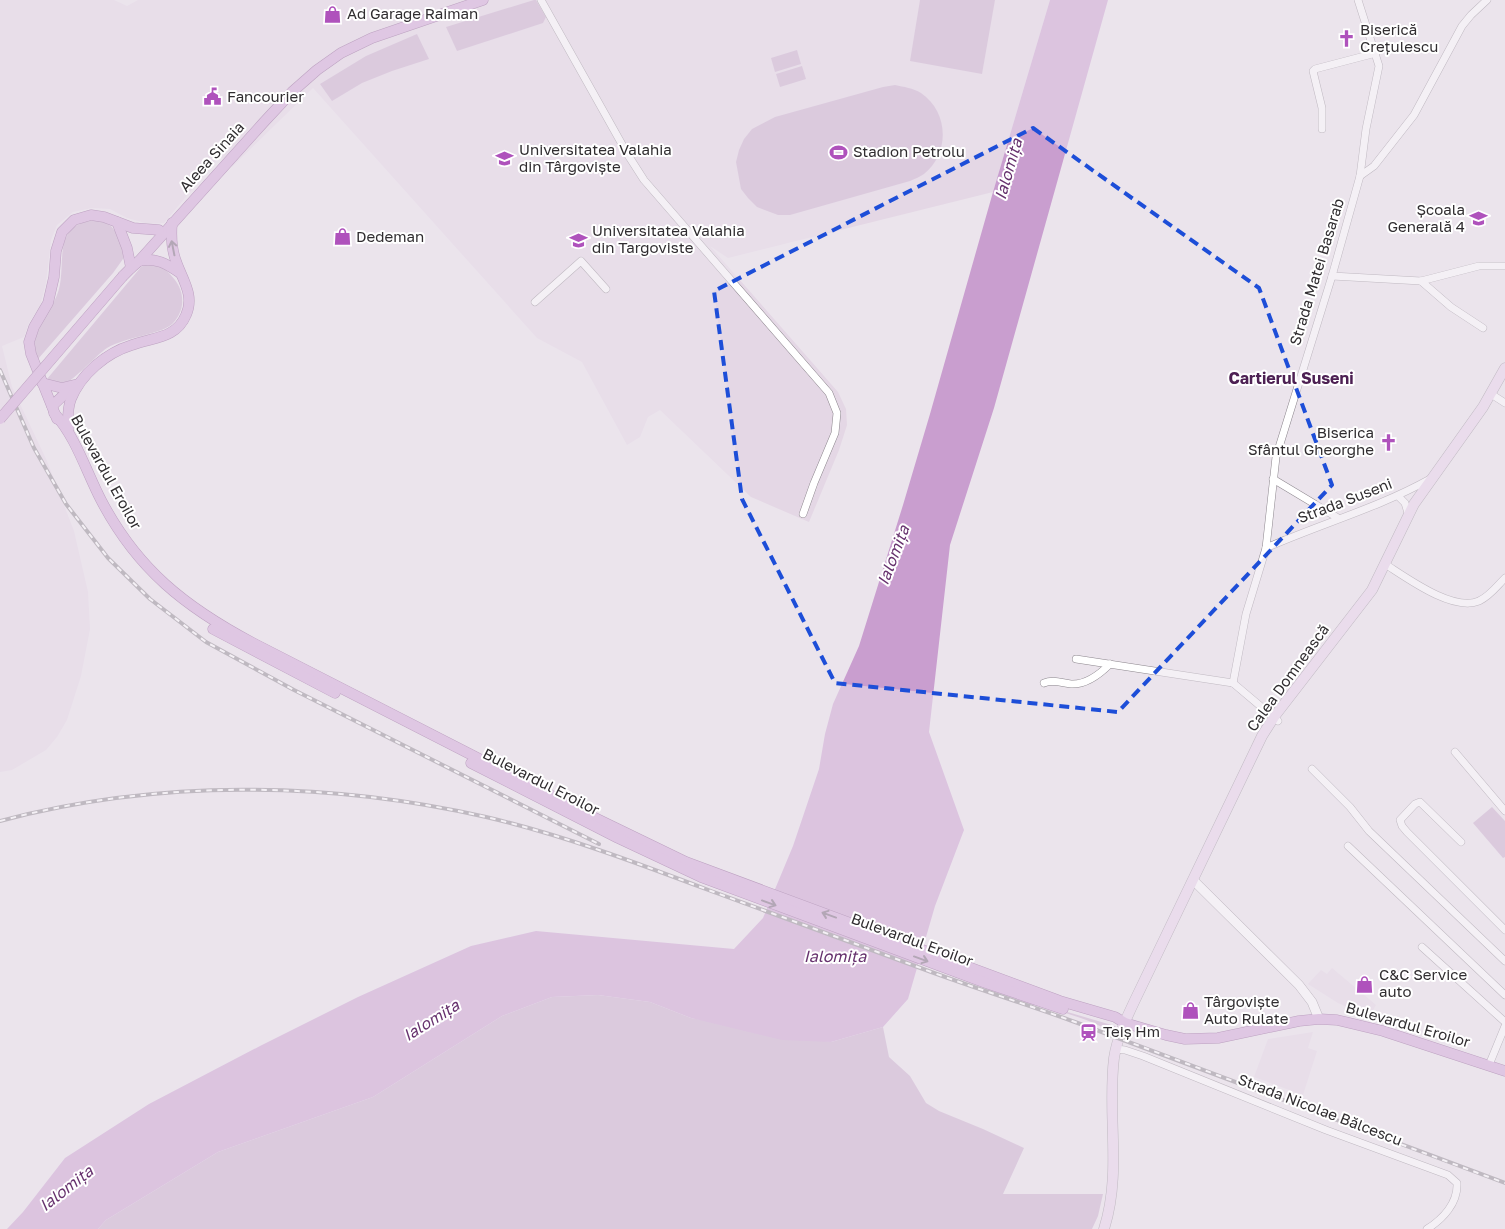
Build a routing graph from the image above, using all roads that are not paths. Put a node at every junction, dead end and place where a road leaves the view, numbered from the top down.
1 (464, 0) edge
2 (483, 0) edge
3 (541, 0) edge
4 (1358, 0) edge
5 (1487, 0) edge
6 (1376, 53) junction
7 (1322, 129) dead end
8 (1360, 176) junction
9 (117, 222) junction
10 (172, 223) junction
11 (159, 230) junction
12 (139, 261) junction
13 (1505, 266) edge
14 (130, 268) junction
15 (180, 273) junction
16 (1332, 276) junction
17 (1421, 281) junction
18 (606, 289) dead end
19 (536, 302) dead end
20 (1483, 328) dead end
21 (1505, 368) edge
22 (1505, 381) edge
23 (42, 383) junction
24 (75, 386) junction
25 (1497, 398) edge
26 (70, 400) junction
27 (53, 410) junction
28 (0, 419) edge
29 (68, 431) junction
30 (1432, 478) junction
31 (1273, 480) junction
32 (1410, 490) junction
33 (1398, 496) junction
34 (1421, 497) junction
35 (1408, 513) junction
36 (804, 514) dead end
37 (1338, 518) junction
38 (1266, 548) junction
39 (1387, 566) junction
40 (1505, 578) edge
41 (1076, 659) dead end
42 (1110, 664) junction
43 (1044, 683) dead end
44 (1232, 683) junction
45 (1276, 719) junction
46 (1455, 752) dead end
47 (1312, 769) dead end
48 (1505, 811) edge
49 (1461, 842) dead end
50 (1348, 846) dead end
51 (725, 882) junction
52 (1195, 882) junction
53 (1505, 930) edge
54 (1422, 948) dead end
55 (1505, 961) edge
56 (1505, 995) edge
57 (1319, 1019) junction
58 (1125, 1023) junction
59 (1505, 1024) edge
60 (1116, 1050) junction
61 (1489, 1065) junction
62 (1505, 1071) edge
63 (1104, 1229) edge
64 (1427, 1229) edge

1 - 11 main road, Aleea Sinaia
2 - 10 main road, Aleea Sinaia
3 - 36 street
4 - 6 street, Strada Matei Basarab
5 - 8 street
6 - 7 street
6 - 8 street, Strada Matei Basarab
8 - 16 street, Strada Matei Basarab
9 - 11 main road, Bulevardul Eroilor
9 - 14 main road
9 - 23 main road, Bulevardul Eroilor
10 - 12 main road, Aleea Sinaia
15 -> 10 main road
11 - 14 main road, Aleea Sinaia
12 - 14 main road, Aleea Sinaia
12 - 15 main road
13 - 17 street
14 - 28 main road, Aleea Sinaia, bridge
15 - 24 main road
16 - 17 street
16 - 31 street, Strada Matei Basarab
17 - 20 street
18 - 19 street
21 - 25 main road, Calea Domnească
22 - 25 main road
23 - 24 main road
23 - 27 main road, Bulevardul Eroilor
24 - 26 main road
24 - 27 main road
25 - 30 main road, Calea Domnească
25 - 34 main road, Calea Domnească
26 - 27 main road
26 - 29 main road
27 - 29 main road, Bulevardul Eroilor
27 - 51 main road, Bulevardul Eroilor
29 - 51 main road, Bulevardul Eroilor
30 - 32 street, Strada Suseni
30 - 34 main road, Calea Domnească
31 - 37 street
31 - 38 street, Strada Matei Basarab
32 - 33 street, Strada Suseni
32 - 34 street
33 - 35 street
33 - 37 street, Strada Suseni
34 - 35 main road, Calea Domnească
34 - 39 main road, Calea Domnească
35 - 39 main road, Calea Domnească
37 - 38 street, Strada Suseni
38 - 44 street, Strada Matei Basarab
39 - 40 street
39 - 45 main road, Calea Domnească
41 - 42 street
42 - 43 street
42 - 44 street
44 - 45 street
45 - 52 main road, Calea Domnească
46 - 48 street
47 - 55 street
49 - 53 street
50 - 56 street
51 - 58 main road, Bulevardul Eroilor
52 - 57 street
52 - 58 main road, Calea Domnească
52 - 58 main road, Calea Domnească
54 - 59 street
57 - 58 main road, Bulevardul Eroilor
57 - 61 main road, Bulevardul Eroilor
58 - 60 main road
59 - 61 street
60 - 63 main road
60 - 64 street, Strada Nicolae Bălcescu
61 - 62 main road, Bulevardul Eroilor

